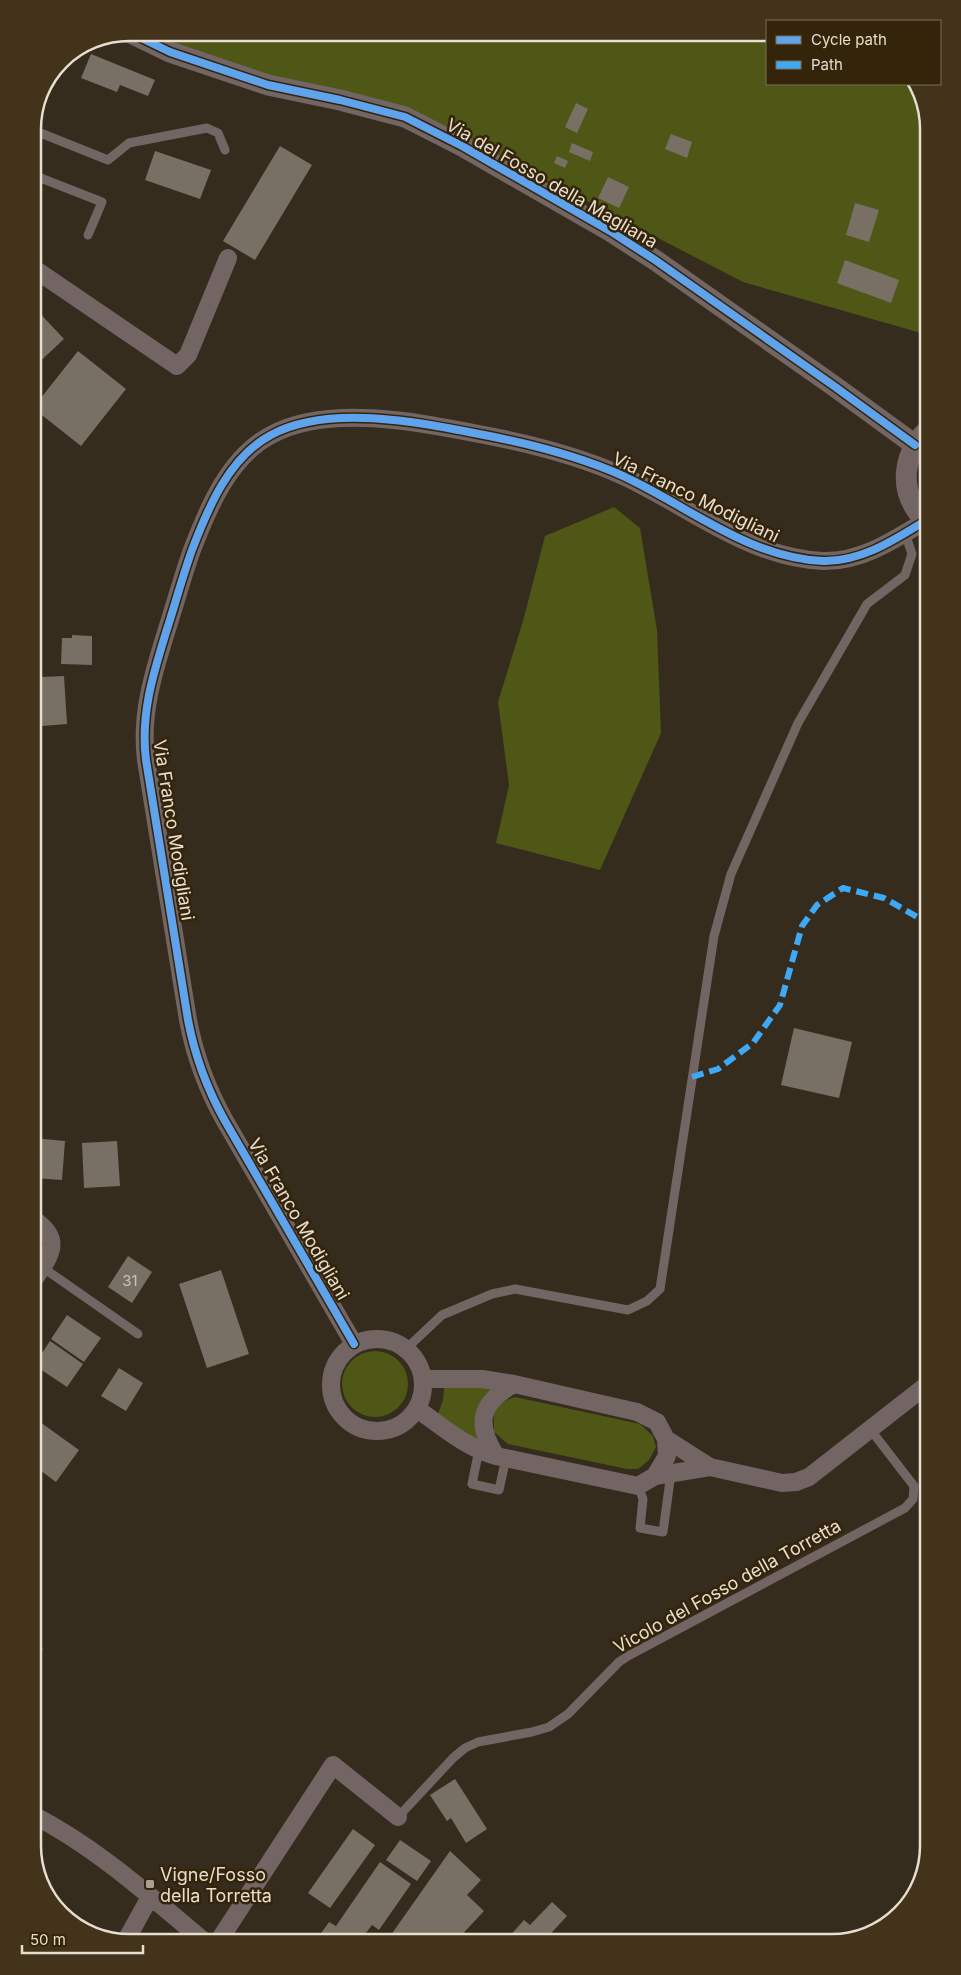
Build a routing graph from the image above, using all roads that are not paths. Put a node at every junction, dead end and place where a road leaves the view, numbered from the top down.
1 (149, 41) edge
2 (41, 133) edge
3 (225, 150) dead end
4 (41, 178) edge
5 (88, 235) dead end
6 (228, 258) dead end
7 (41, 273) edge
8 (920, 437) edge
9 (920, 441) edge
10 (920, 514) edge
11 (920, 526) edge
12 (905, 533) junction
13 (41, 1225) edge
14 (41, 1268) edge
15 (41, 1276) edge
16 (138, 1334) dead end
17 (354, 1344) junction
18 (407, 1348) junction
19 (423, 1379) junction
20 (514, 1384) junction
21 (920, 1390) edge
22 (417, 1408) junction
23 (870, 1429) junction
24 (666, 1439) junction
25 (494, 1455) junction
26 (710, 1467) junction
27 (663, 1474) junction
28 (638, 1486) junction
29 (398, 1817) joint
30 (41, 1820) edge
31 (150, 1897) junction
32 (129, 1934) edge
33 (195, 1934) edge
34 (223, 1934) edge

1 - 8 street, Via del Fosso della Magliana
2 - 3 lane
4 - 5 lane
6 - 7 street
9 - 10 street, Via del Fosso della Magliana
11 - 12 street, Via Franco Modigliani
12 - 17 street, Via Franco Modigliani
12 - 18 lane
13 - 14 street
15 - 16 lane
17 - 18 street
17 - 22 street
18 - 19 street
19 - 20 street
19 - 22 street
20 - 24 street
20 - 25 street
21 - 23 street
22 - 25 street
23 - 26 street
23 - 29 lane, Vicolo del Fosso della Torretta
24 - 26 street
24 - 27 street
25 - 28 street
26 - 27 street
27 - 28 street
27 - 28 lane
29 - 34 street
30 - 31 street
31 - 32 street
31 - 33 street

